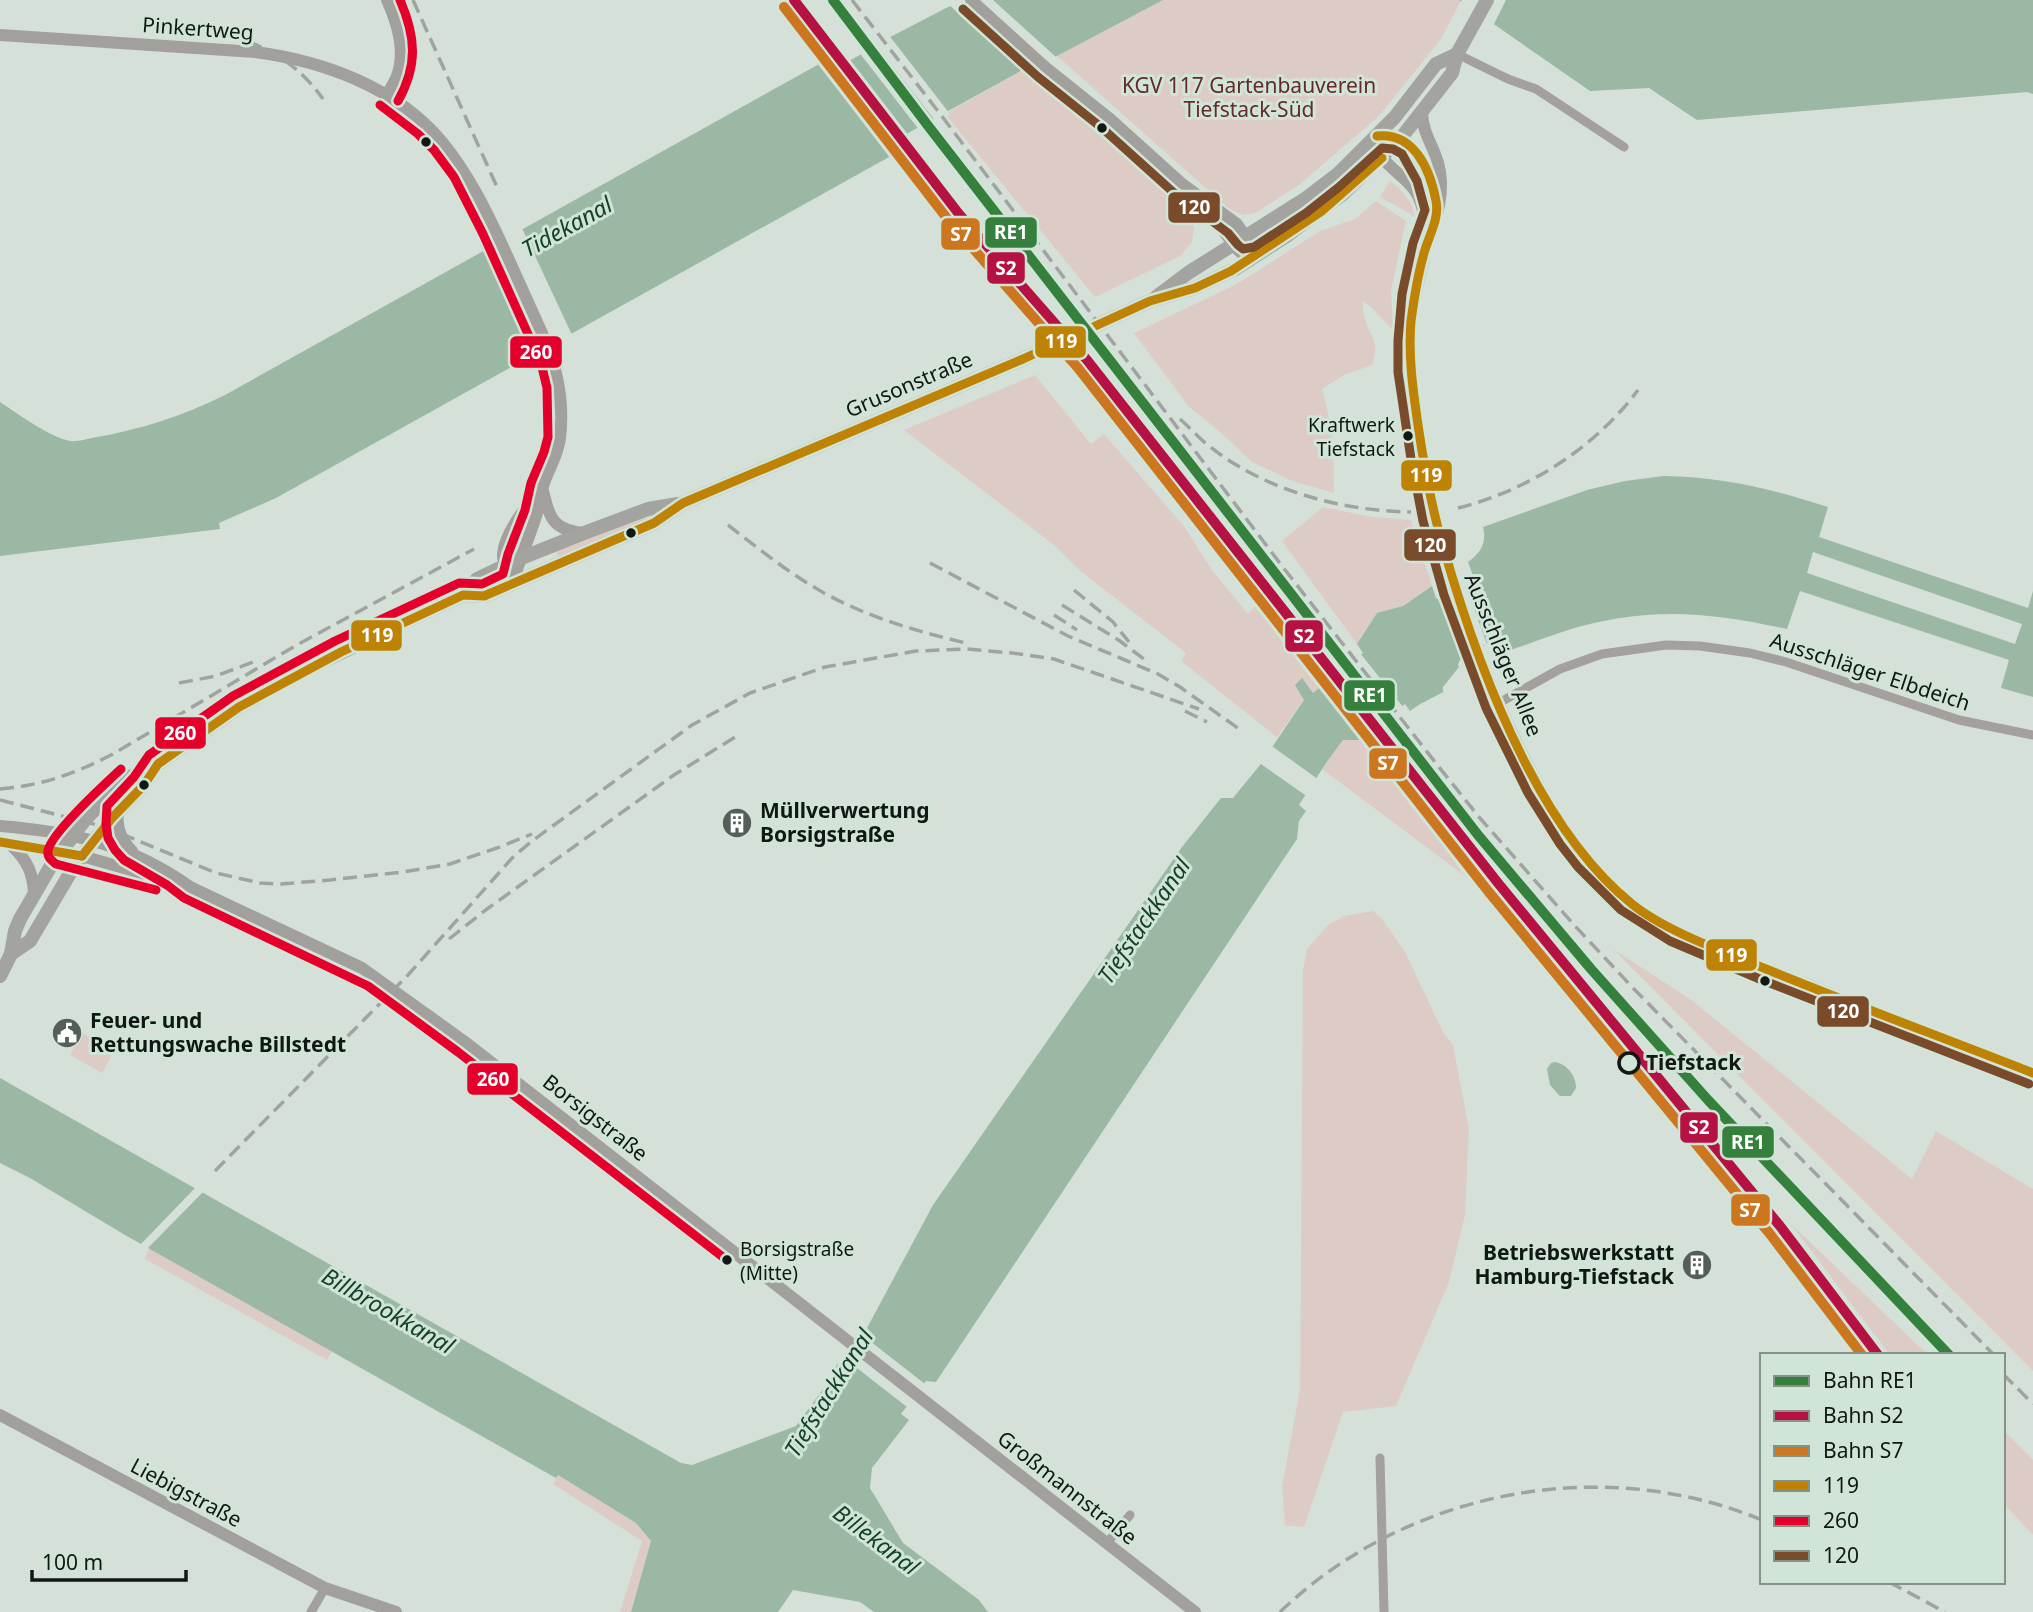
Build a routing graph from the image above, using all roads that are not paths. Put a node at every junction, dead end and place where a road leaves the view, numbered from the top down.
1 (387, 0) edge
2 (971, 0) edge
3 (1487, 0) edge
4 (3, 35) edge
5 (1457, 54) junction
6 (387, 95) junction
7 (1422, 112) junction
8 (1377, 136) junction
9 (1401, 138) junction
10 (1624, 147) dead end
11 (1382, 158) junction
12 (1181, 183) junction
13 (1438, 210) junction
14 (1247, 237) junction
15 (1233, 246) junction
16 (1425, 246) junction
17 (1250, 260) junction
18 (1150, 301) junction
19 (542, 487) junction
20 (683, 503) junction
21 (584, 533) junction
22 (519, 559) junction
23 (505, 566) junction
24 (513, 583) junction
25 (463, 595) junction
26 (1497, 704) junction
27 (2033, 735) edge
28 (158, 764) junction
29 (118, 812) junction
30 (0, 826) edge
31 (73, 834) junction
32 (94, 840) junction
33 (6, 844) edge
34 (60, 852) junction
35 (82, 856) junction
36 (138, 857) junction
37 (190, 887) junction
38 (34, 893) junction
39 (11, 954) junction
40 (0, 976) edge
41 (2033, 1073) edge
42 (916, 1395) joint
43 (0, 1415) edge
44 (1380, 1458) dead end
45 (1130, 1515) dead end
46 (1107, 1544) junction
47 (325, 1588) junction
48 (311, 1612) edge
49 (396, 1612) edge
50 (1195, 1612) edge
51 (1384, 1612) edge

1 - 6 street
2 - 12 street
3 - 5 main road, Grusonstraße
4 - 6 street, Pinkertweg
5 - 7 main road, Grusonstraße
5 - 8 main road, Grusonstraße
5 - 10 street
6 - 19 street, Pinkertweg
7 - 9 main road, Grusonstraße
7 - 13 street, Ausschläger Allee
8 - 9 street
8 - 11 street
8 - 14 main road, Grusonstraße
9 - 11 main road, Grusonstraße
9 - 13 street
11 - 16 street, Ausschläger Allee
11 - 17 main road, Grusonstraße
12 - 14 street
12 - 15 street
13 - 16 street, Ausschläger Allee
14 - 15 main road, Grusonstraße
14 - 17 street
15 - 17 street
15 - 18 main road, Grusonstraße
16 - 26 street, Ausschläger Allee
17 - 18 main road, Grusonstraße
18 - 20 main road, Grusonstraße
19 - 21 street
19 - 22 street
19 - 23 street
20 - 21 main road, Grusonstraße
20 - 24 main road, Grusonstraße
21 - 22 main road, Grusonstraße
22 - 23 main road, Grusonstraße
22 - 24 street
23 - 24 street
23 - 25 main road, Grusonstraße
24 - 25 main road, Grusonstraße
25 - 28 main road, Grusonstraße
26 - 27 street, Ausschläger Elbdeich
26 - 41 street, Ausschläger Allee
28 - 29 main road, Grusonstraße
28 - 31 main road, Grusonstraße
29 - 32 main road, Grusonstraße
29 - 36 street
30 - 31 street, Borsigstraße
31 - 32 street, Borsigstraße
31 - 34 main road, Grusonstraße
32 - 35 main road, Grusonstraße
32 - 36 street, Borsigstraße
33 - 34 street, Borsigstraße
33 - 38 street
34 - 35 street, Borsigstraße
34 - 38 main road, Grusonstraße
35 - 37 street, Borsigstraße
35 - 39 main road, Grusonstraße
36 - 37 street, Borsigstraße
37 - 42 street, Borsigstraße
38 - 39 main road, Grusonstraße
39 - 40 main road
42 - 46 street, Großmannstraße
43 - 47 street, Liebigstraße
44 - 51 street
45 - 46 street
46 - 50 street, Großmannstraße
47 - 48 street
47 - 49 street, Liebigstraße

